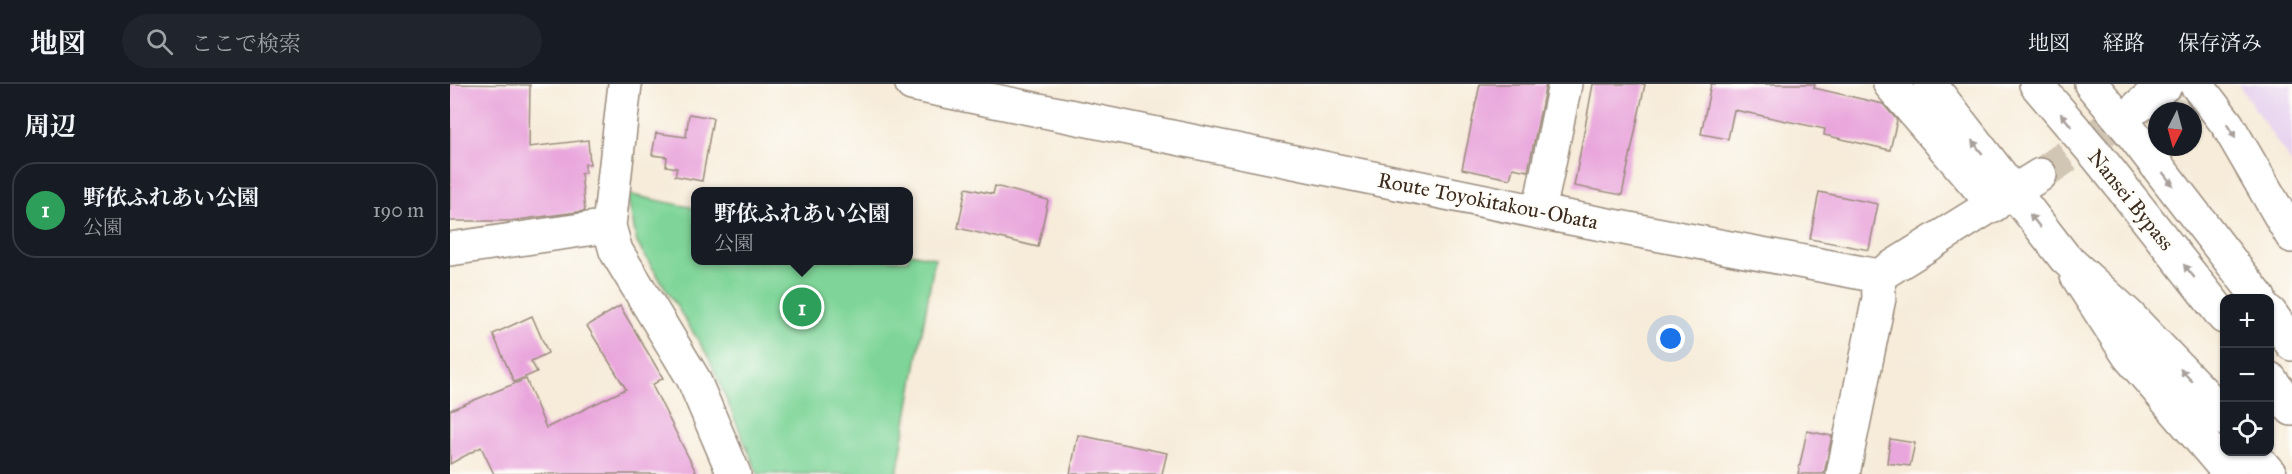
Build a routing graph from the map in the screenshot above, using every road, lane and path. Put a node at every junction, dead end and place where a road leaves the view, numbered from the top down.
1 (625, 84) edge
2 (912, 84) edge
3 (1565, 84) edge
4 (1890, 84) edge
5 (1929, 84) edge
6 (2036, 84) edge
7 (2091, 84) edge
8 (2166, 84) edge
9 (2196, 84) edge
10 (2139, 106) tunnel mouth
11 (2015, 191) junction
12 (1539, 212) junction
13 (609, 226) junction
14 (2292, 236) edge
15 (450, 249) edge
16 (2065, 258) junction
17 (1878, 276) junction
18 (2256, 294) edge
19 (2220, 312) edge
20 (2274, 319) edge
21 (2292, 344) edge
22 (2274, 384) edge
23 (2292, 409) edge
24 (2220, 414) edge
25 (2255, 456) edge
26 (734, 474) edge
27 (1842, 474) edge
28 (2230, 474) edge
29 (2270, 474) edge

1 - 13 main road
2 - 12 main road, Route Toyokitakou-Obata
3 - 12 main road
4 - 11 main road
11 -> 5 main road
19 -> 6 main road, Nansei Bypass
7 -> 18 main road, Nansei Bypass
8 - 10 main road
9 -> 14 main road
16 -> 11 main road
11 - 17 main road
12 - 17 main road, Route Toyokitakou-Obata
13 - 15 main road
13 - 26 main road
24 -> 16 main road
16 - 28 main road
17 - 27 main road
20 - 21 main road
22 - 23 main road
25 - 29 main road

